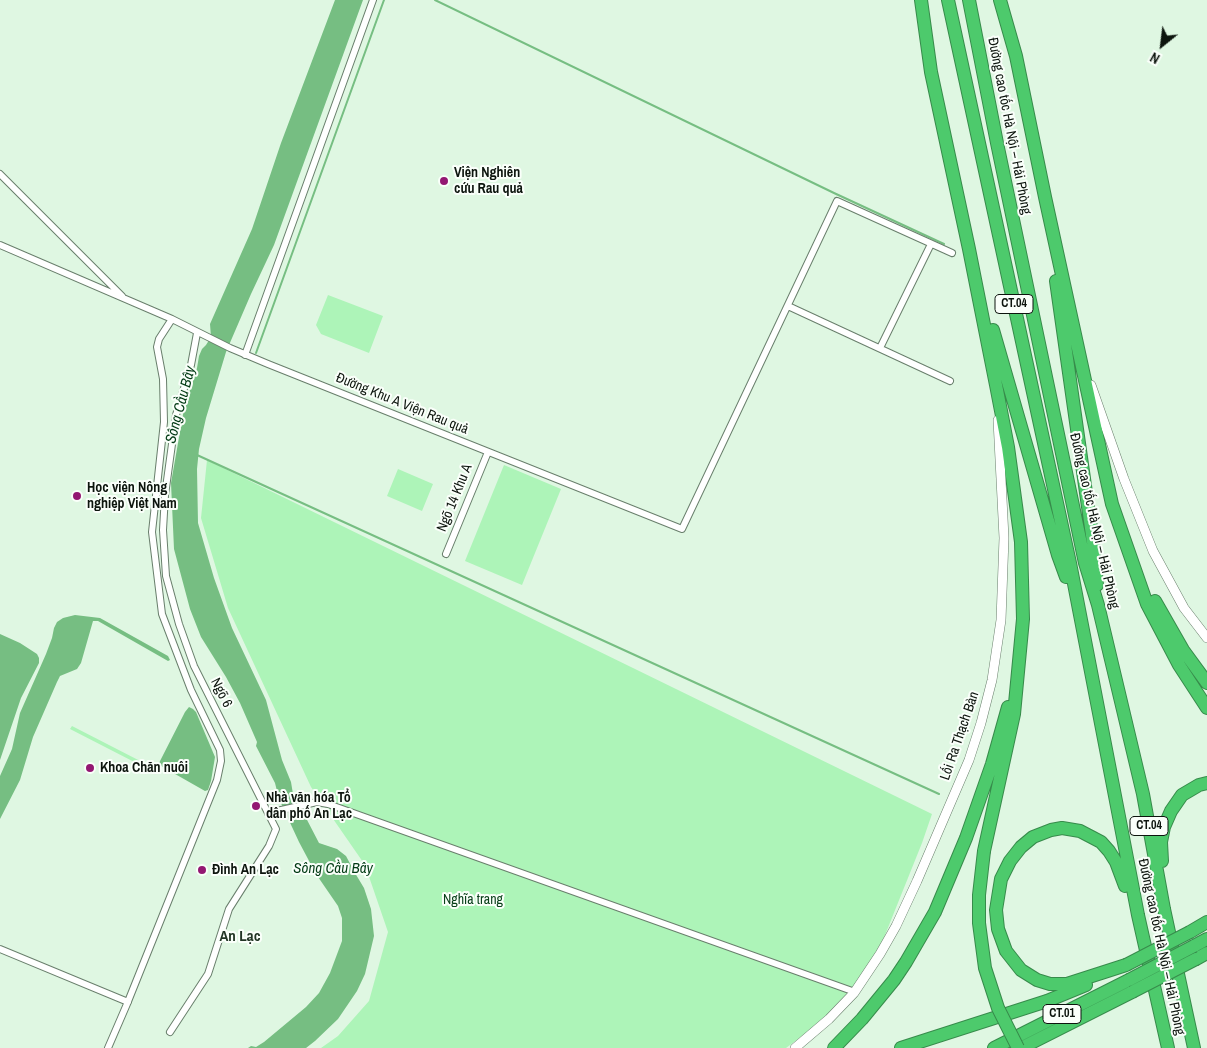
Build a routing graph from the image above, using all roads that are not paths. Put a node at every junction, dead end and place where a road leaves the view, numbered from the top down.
1 (373, 0) edge
2 (916, 0) edge
3 (921, 0) edge
4 (948, 0) edge
5 (969, 0) edge
6 (1000, 0) edge
7 (1005, 0) edge
8 (1016, 56) junction
9 (931, 72) junction
10 (0, 174) edge
11 (1045, 197) junction
12 (931, 244) junction
13 (0, 245) edge
14 (969, 249) junction
15 (952, 253) dead end
16 (125, 299) junction
17 (788, 306) junction
18 (172, 319) junction
19 (198, 333) junction
20 (880, 348) junction
21 (1078, 352) junction
22 (245, 355) junction
23 (950, 381) dead end
24 (996, 385) junction
25 (488, 452) junction
26 (1128, 553) junction
27 (446, 554) dead end
28 (1098, 605) junction
29 (1078, 608) junction
30 (1207, 638) edge
31 (1019, 669) junction
32 (1207, 683) edge
33 (1207, 708) edge
34 (1207, 783) edge
35 (271, 812) junction
36 (1207, 922) edge
37 (1207, 939) edge
38 (0, 949) edge
39 (1199, 953) edge
40 (1126, 965) junction
41 (1130, 986) junction
42 (855, 992) junction
43 (1156, 992) junction
44 (128, 1002) junction
45 (170, 1032) dead end
46 (108, 1048) edge
47 (795, 1048) edge
48 (834, 1048) edge
49 (900, 1048) edge
50 (994, 1048) edge
51 (1019, 1048) edge
52 (1168, 1048) edge
53 (1196, 1048) edge

1 - 22 street
2 - 9 main road
3 - 9 highway
4 - 29 highway, Đường cao tốc Hà Nội – Hải Phòng / CT.04
5 - 28 highway, Đường cao tốc Hà Nội – Hải Phòng / CT.04
6 - 8 highway, Đường cao tốc Hà Nội – Hải Phòng
7 - 8 main road
8 - 11 highway, Đường cao tốc Hà Nội – Hải Phòng
9 - 14 highway
10 - 16 street
11 - 21 highway, Đường cao tốc Hà Nội – Hải Phòng
11 - 28 highway
12 - 15 street
12 - 17 street
12 - 20 street
13 - 16 street, Đường Khu A Viện Rau quả
14 - 24 highway
14 - 29 highway
16 - 18 street, Đường Khu A Viện Rau quả
17 - 20 street
17 - 25 street, Đường Khu A Viện Rau quả
18 - 19 street, Đường Khu A Viện Rau quả
18 - 44 street
19 - 22 street, Đường Khu A Viện Rau quả
19 - 35 street, Ngõ 6
20 - 23 street
21 - 26 highway, Đường cao tốc Hà Nội – Hải Phòng
21 - 30 main road
22 - 25 street, Đường Khu A Viện Rau quả
24 - 31 highway
24 - 42 main road, Lối Ra Thạch Bàn
25 - 27 street, Ngõ 14 Khu A
26 - 32 highway
26 - 33 highway
28 - 53 highway, Đường cao tốc Hà Nội – Hải Phòng / CT.04
29 - 43 highway, Đường cao tốc Hà Nội – Hải Phòng / CT.04
31 - 48 highway
31 - 51 highway, bridge
34 - 53 highway
35 - 42 street
35 - 45 street, Ngõ 6
36 - 40 highway, bridge
37 - 39 highway, CT.01
38 - 44 street
39 - 41 highway, CT.01, bridge
40 - 43 highway
40 - 49 highway
41 - 50 highway, CT.01
41 - 51 highway, CT.01
42 - 47 main road, Lối Ra Thạch Bàn
43 - 52 highway, Đường cao tốc Hà Nội – Hải Phòng / CT.04
44 - 46 street

